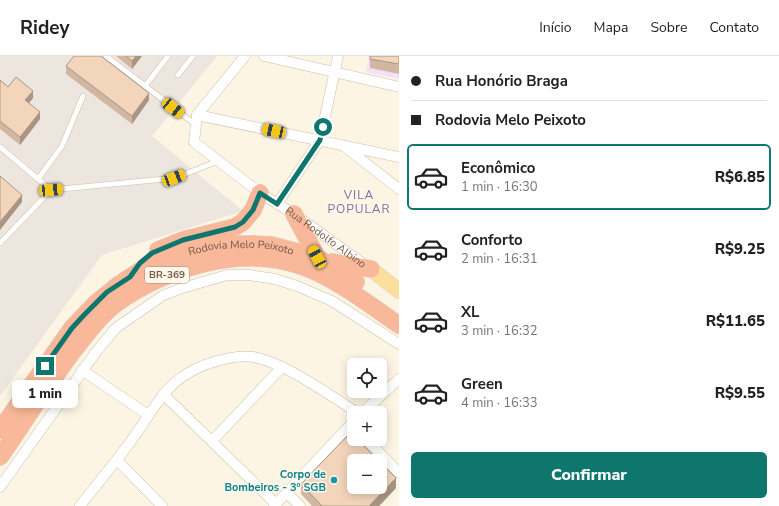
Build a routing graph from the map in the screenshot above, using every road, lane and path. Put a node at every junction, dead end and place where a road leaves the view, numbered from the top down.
1 (106, 56) edge
2 (168, 56) edge
3 (193, 56) edge
4 (245, 56) edge
5 (264, 56) edge
6 (338, 56) edge
7 (335, 73) junction
8 (178, 75) dead end
9 (145, 86) junction
10 (399, 87) edge
11 (83, 96) dead end
12 (196, 120) junction
13 (320, 140) junction
14 (342, 145) junction
15 (0, 147) edge
16 (399, 157) edge
17 (218, 161) junction
18 (38, 179) junction
19 (399, 189) edge
20 (51, 190) junction
21 (260, 193) junction
22 (277, 204) junction
23 (294, 214) junction
24 (0, 243) edge
25 (320, 259) junction
26 (371, 269) junction
27 (130, 277) junction
28 (399, 291) edge
29 (399, 312) edge
30 (399, 325) edge
31 (399, 344) edge
32 (282, 367) junction
33 (82, 370) junction
34 (399, 378) edge
35 (163, 394) junction
36 (347, 406) edge
37 (369, 406) edge
38 (148, 415) junction
39 (0, 430) edge
40 (347, 430) edge
41 (212, 441) junction
42 (373, 446) edge
43 (0, 457) edge
44 (117, 460) junction
45 (399, 473) edge
46 (0, 487) edge
47 (287, 493) junction
48 (275, 505) edge
49 (80, 506) edge
50 (162, 506) edge
51 (300, 506) edge

1 - 9 lane
2 - 9 lane
3 - 8 lane
4 - 12 street
5 - 7 street
6 - 7 street
7 - 10 street
7 - 13 street
9 - 12 lane
11 - 18 lane
12 - 13 street
12 - 17 street, Rua Rodolfo Albino
13 - 14 street
13 - 22 street
14 - 16 street
14 - 19 street
15 - 18 lane
17 - 20 lane
17 - 21 street, Rua Rodolfo Albino
18 - 20 lane
20 - 24 lane
21 - 22 street, Rua Rodolfo Albino
21 - 27 highway
22 - 23 street, Rua Rodolfo Albino
23 - 25 highway
23 - 26 street, Rua Rodolfo Albino
25 - 26 highway
25 - 27 highway, Rodovia Melo Peixoto / BR-369
25 - 29 highway, Rodovia Melo Peixoto / BR-369
26 - 28 main road, Rua Rodolfo Albino
27 - 39 highway, Rodovia Melo Peixoto / BR-369
30 - 43 highway, Rodovia Melo Peixoto / BR-369
31 - 33 street
32 - 35 street
32 - 36 street
32 - 41 street
33 - 38 street
33 - 46 street
34 - 37 street
35 - 38 street
35 - 41 street
38 - 44 street
40 - 47 street
41 - 48 street
42 - 45 street
44 - 49 street
44 - 50 street
47 - 48 street
47 - 51 street

